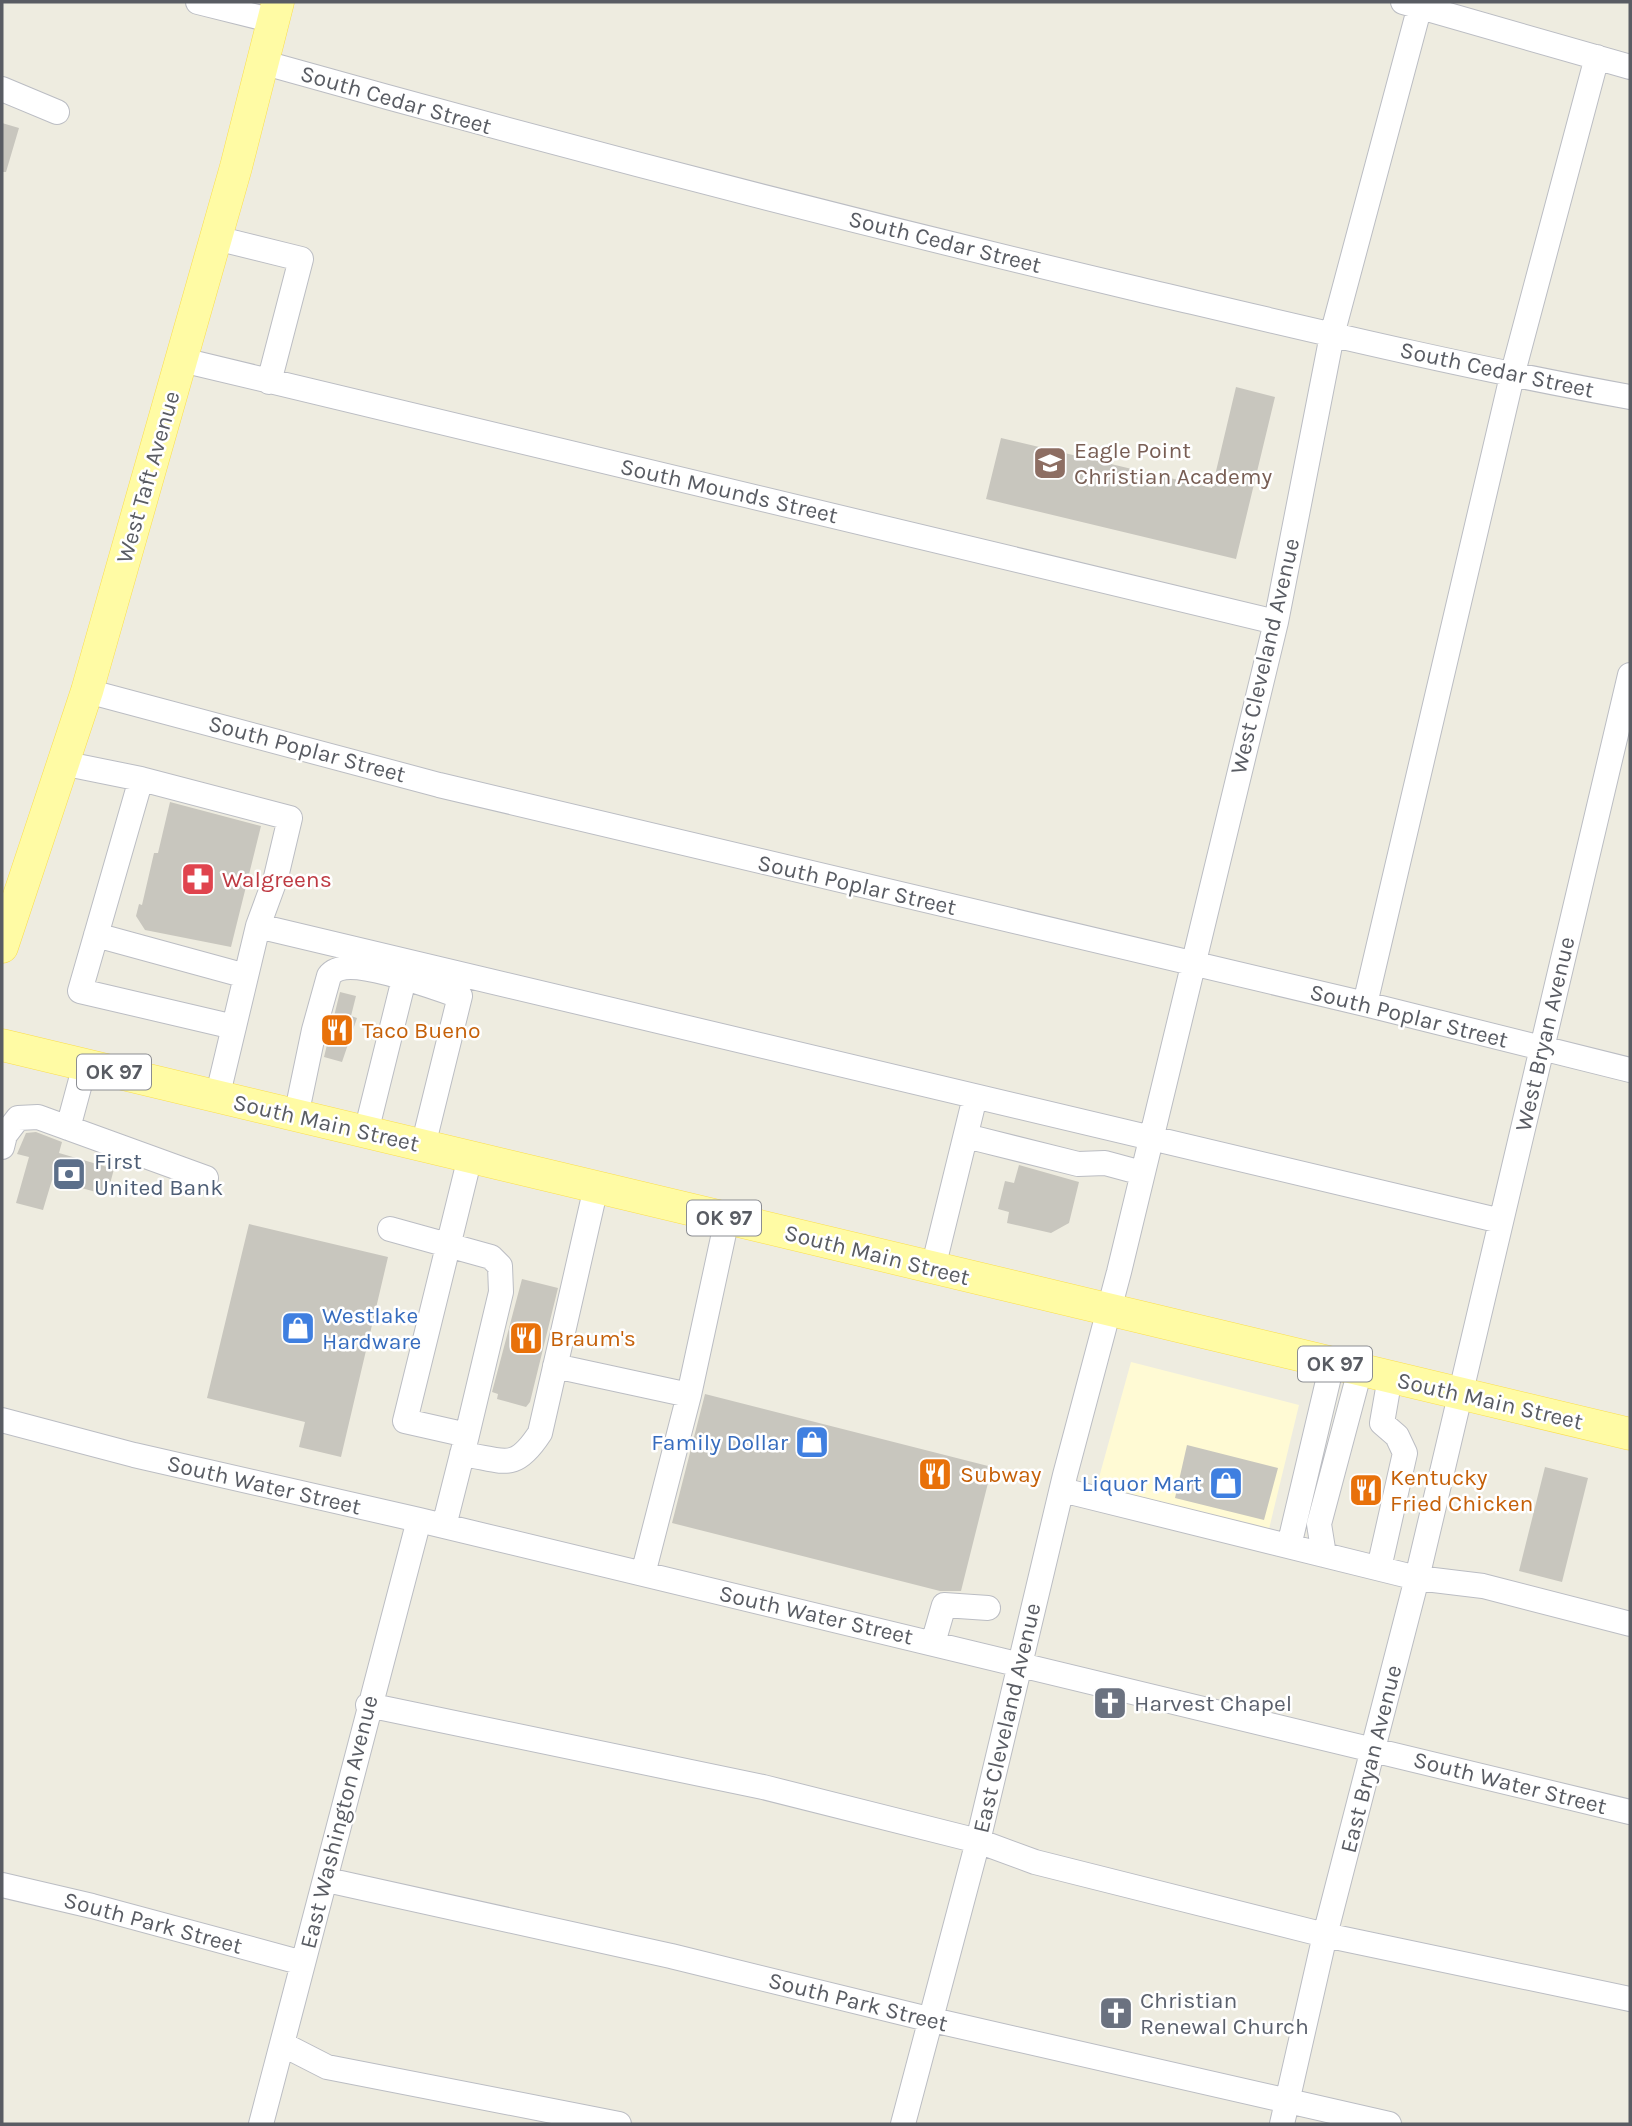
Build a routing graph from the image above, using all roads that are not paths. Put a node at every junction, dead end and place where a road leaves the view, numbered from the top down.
1 (198, 2) edge
2 (1415, 3) edge
3 (276, 11) edge
4 (1597, 57) junction
5 (265, 63) junction
6 (1630, 67) edge
7 (2, 89) edge
8 (57, 112) dead end
9 (216, 238) junction
10 (1332, 335) junction
11 (182, 360) junction
12 (1512, 376) junction
13 (269, 382) junction
14 (1630, 397) edge
15 (1276, 622) junction
16 (1630, 675) edge
17 (87, 691) junction
18 (64, 756) junction
19 (141, 779) junction
20 (258, 926) junction
21 (96, 935) junction
22 (2, 947) edge
23 (1192, 965) junction
24 (246, 976) junction
25 (404, 979) junction
26 (1365, 1004) junction
27 (234, 1027) junction
28 (2, 1045) edge
29 (1542, 1050) junction
30 (85, 1065) junction
31 (1630, 1070) edge
32 (975, 1097) junction
33 (217, 1098) junction
34 (296, 1116) junction
35 (68, 1128) junction
36 (366, 1132) junction
37 (966, 1136) junction
38 (1151, 1140) junction
39 (423, 1146) junction
40 (2, 1147) edge
41 (470, 1157) junction
42 (1142, 1173) junction
43 (206, 1178) dead end
44 (596, 1187) junction
45 (727, 1219) junction
46 (1501, 1221) junction
47 (390, 1230) dead end
48 (449, 1244) junction
49 (933, 1268) junction
50 (1109, 1311) junction
51 (555, 1366) junction
52 (1360, 1370) junction
53 (1460, 1394) junction
54 (689, 1395) junction
55 (2, 1420) edge
56 (1630, 1434) edge
57 (464, 1445) junction
58 (1402, 1473) junction
59 (1439, 1481) junction
60 (1062, 1490) junction
61 (1391, 1519) junction
62 (419, 1520) junction
63 (444, 1526) junction
64 (1429, 1527) junction
65 (1289, 1546) junction
66 (1324, 1555) junction
67 (1379, 1568) junction
68 (643, 1574) junction
69 (1417, 1578) junction
70 (988, 1608) dead end
71 (1630, 1624) edge
72 (933, 1643) junction
73 (1020, 1664) junction
74 (368, 1705) junction
75 (1375, 1750) junction
76 (1630, 1812) edge
77 (978, 1841) junction
78 (327, 1880) junction
79 (2, 1885) edge
80 (1325, 1935) junction
81 (303, 1963) junction
82 (1630, 1999) edge
83 (928, 2020) junction
84 (282, 2043) junction
85 (1287, 2099) junction
86 (261, 2124) edge
87 (619, 2124) edge
88 (903, 2124) edge
89 (1282, 2124) edge
90 (1390, 2124) edge

1 - 3 street
2 - 4 street
2 - 10 street, West Cleveland Avenue
3 - 5 main road, West Taft Avenue
4 - 6 street
4 - 12 street
5 - 9 main road, West Taft Avenue
5 - 10 street, South Cedar Street
7 - 8 street
9 - 11 main road, West Taft Avenue
9 - 13 street
10 - 12 street, South Cedar Street
10 - 15 street, West Cleveland Avenue
11 - 13 street, South Mounds Street
11 - 17 main road, West Taft Avenue
12 - 14 street, South Cedar Street
12 - 26 street
13 - 15 street, South Mounds Street
15 - 23 street, West Cleveland Avenue
16 - 29 street, West Bryan Avenue
17 - 18 main road, West Taft Avenue
17 - 23 street, South Poplar Street
18 - 19 street
18 - 22 main road, West Taft Avenue
19 - 20 street
19 - 21 street
20 - 24 street
20 - 32 street
21 - 24 street
21 - 27 street
23 - 26 street, South Poplar Street
23 - 38 street, West Cleveland Avenue
24 - 27 street
25 - 34 street
25 - 36 street
25 - 39 street
26 - 29 street, South Poplar Street
27 - 33 street
28 - 30 main road, South Main Street / OK 97
29 - 31 street, South Poplar Street
29 - 46 street, West Bryan Avenue
30 - 33 main road, South Main Street / OK 97
30 - 35 street
32 - 37 street
32 - 38 street
33 - 34 main road, South Main Street / OK 97
34 - 36 main road, South Main Street / OK 97
35 - 40 street
35 - 43 street
36 - 39 main road, South Main Street / OK 97
37 - 42 street
37 - 49 street
38 - 42 street, West Cleveland Avenue
38 - 46 street
39 - 41 main road, South Main Street / OK 97
41 - 44 main road, South Main Street / OK 97
41 - 48 street
42 - 50 street, West Cleveland Avenue
44 - 45 main road, South Main Street / OK 97
44 - 51 street
45 - 49 main road, South Main Street / OK 97
45 - 54 street
46 - 53 street, West Bryan Avenue
47 - 48 street
48 - 57 street
48 - 57 street
49 - 50 main road, South Main Street / OK 97
50 - 52 main road, South Main Street / OK 97
50 - 60 street, East Cleveland Avenue
51 - 54 street
51 - 57 street
52 - 53 main road, South Main Street / OK 97
52 - 58 street
52 - 65 street
52 - 66 street
53 - 56 main road, South Main Street / OK 97
53 - 59 street, East Bryan Avenue
54 - 68 street
55 - 62 street, South Water Street
57 - 63 street
58 - 59 street
58 - 61 street
59 - 64 street, East Bryan Avenue
60 - 65 street
60 - 73 street, East Cleveland Avenue
61 - 64 street
61 - 67 street
62 - 63 street, South Water Street
62 - 74 street, East Washington Avenue
63 - 68 street, South Water Street
64 - 69 street, East Bryan Avenue
65 - 66 street
66 - 67 street
67 - 69 street
68 - 72 street, South Water Street
69 - 71 street
69 - 75 street, East Bryan Avenue
70 - 72 street
72 - 73 street, South Water Street
73 - 75 street, South Water Street
73 - 77 street, East Cleveland Avenue
74 - 77 street
74 - 78 street, East Washington Avenue
75 - 76 street, South Water Street
75 - 80 street, East Bryan Avenue
77 - 80 street
77 - 83 street, East Cleveland Avenue
78 - 81 street, East Washington Avenue
78 - 83 street, South Park Street
79 - 81 street, South Park Street
80 - 82 street
80 - 85 street, East Bryan Avenue
81 - 84 street, East Washington Avenue
83 - 85 street, South Park Street
83 - 88 street, East Cleveland Avenue
84 - 86 street, East Washington Avenue
84 - 87 street
85 - 89 street, East Bryan Avenue
85 - 90 street, South Park Street

